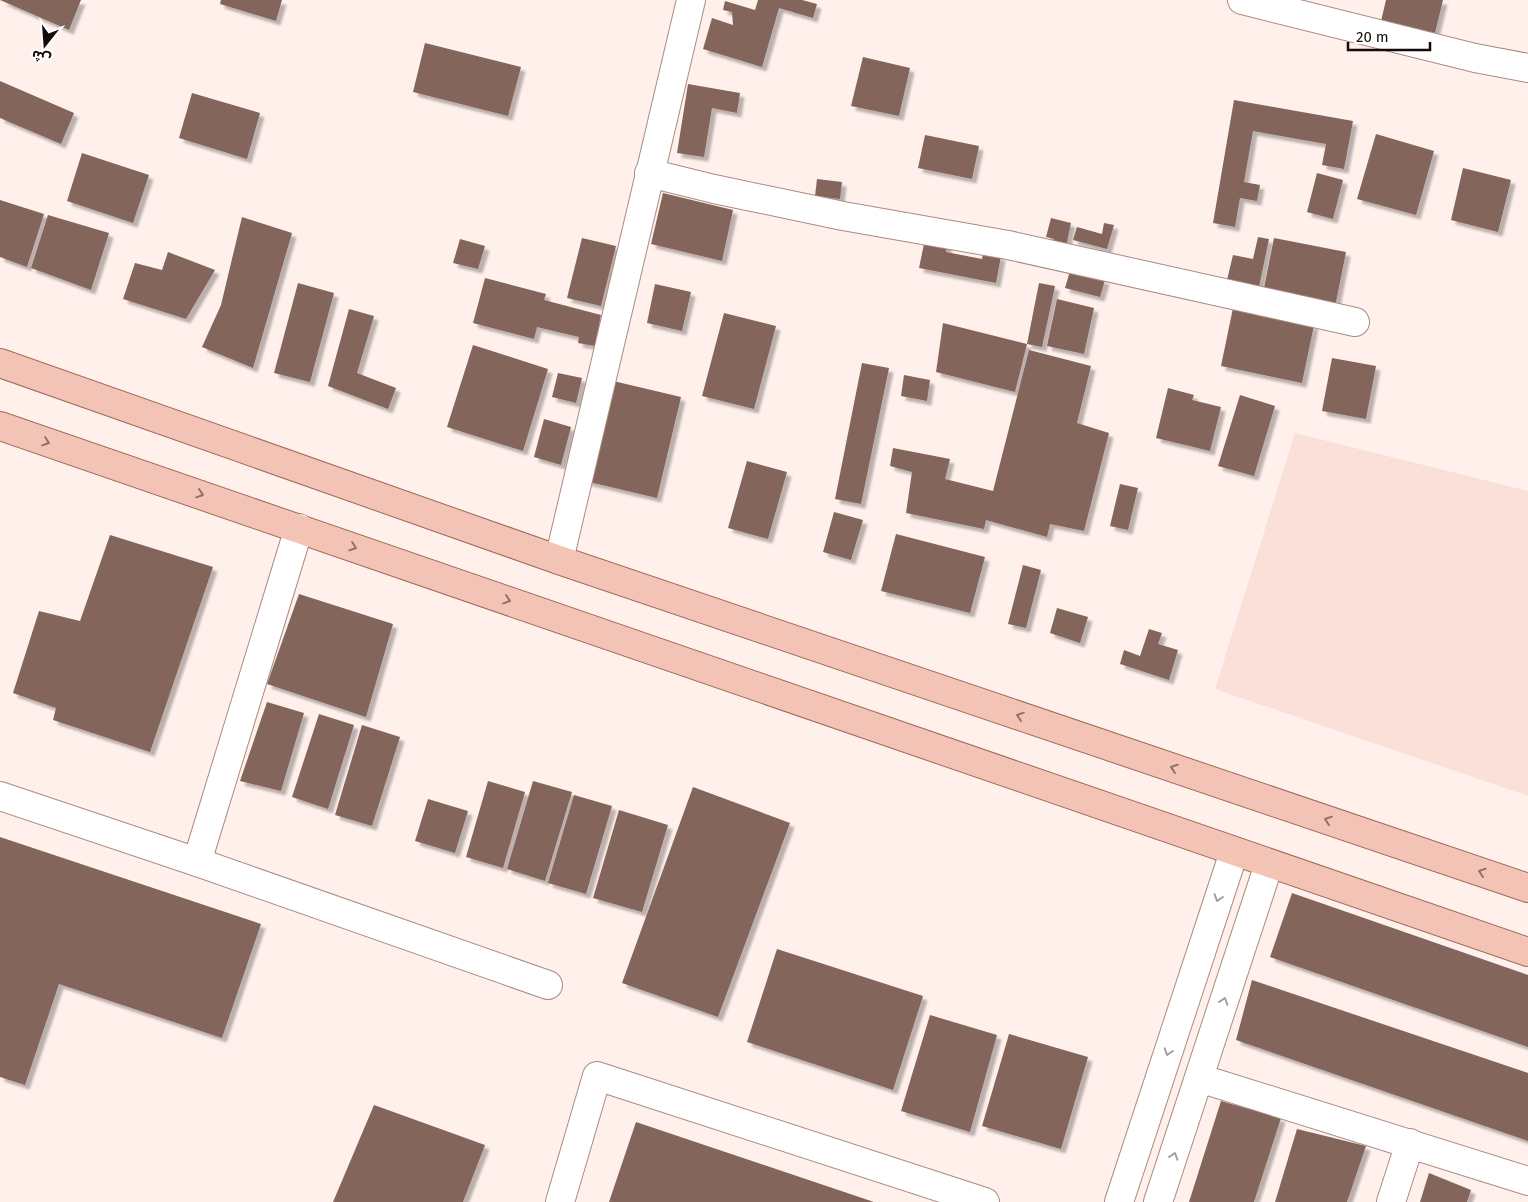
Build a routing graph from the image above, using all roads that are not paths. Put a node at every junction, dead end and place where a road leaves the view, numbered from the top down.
1 (691, 0) edge
2 (1242, 0) edge
3 (1528, 68) edge
4 (649, 173) junction
5 (1355, 322) dead end
6 (0, 363) edge
7 (0, 426) edge
8 (299, 528) junction
9 (559, 560) junction
10 (0, 796) edge
11 (1234, 852) junction
12 (197, 862) junction
13 (1270, 864) junction
14 (1528, 888) edge
15 (1528, 952) edge
16 (548, 985) dead end
17 (1199, 1078) junction
18 (1410, 1143) junction
19 (1528, 1181) edge
20 (560, 1202) edge
21 (985, 1202) edge
22 (1119, 1202) edge
23 (1158, 1202) edge
24 (1391, 1202) edge

1 - 4 street
2 - 3 street
4 - 5 street
4 - 9 street
6 - 9 main road
7 -> 8 main road
8 -> 11 main road
8 - 12 street
14 -> 9 main road
10 - 12 street
11 - 13 main road
11 -> 22 street
12 - 16 street
13 - 15 main road
17 -> 13 street
17 - 18 street
23 -> 17 street
18 - 19 street
18 - 24 street
20 - 21 street

